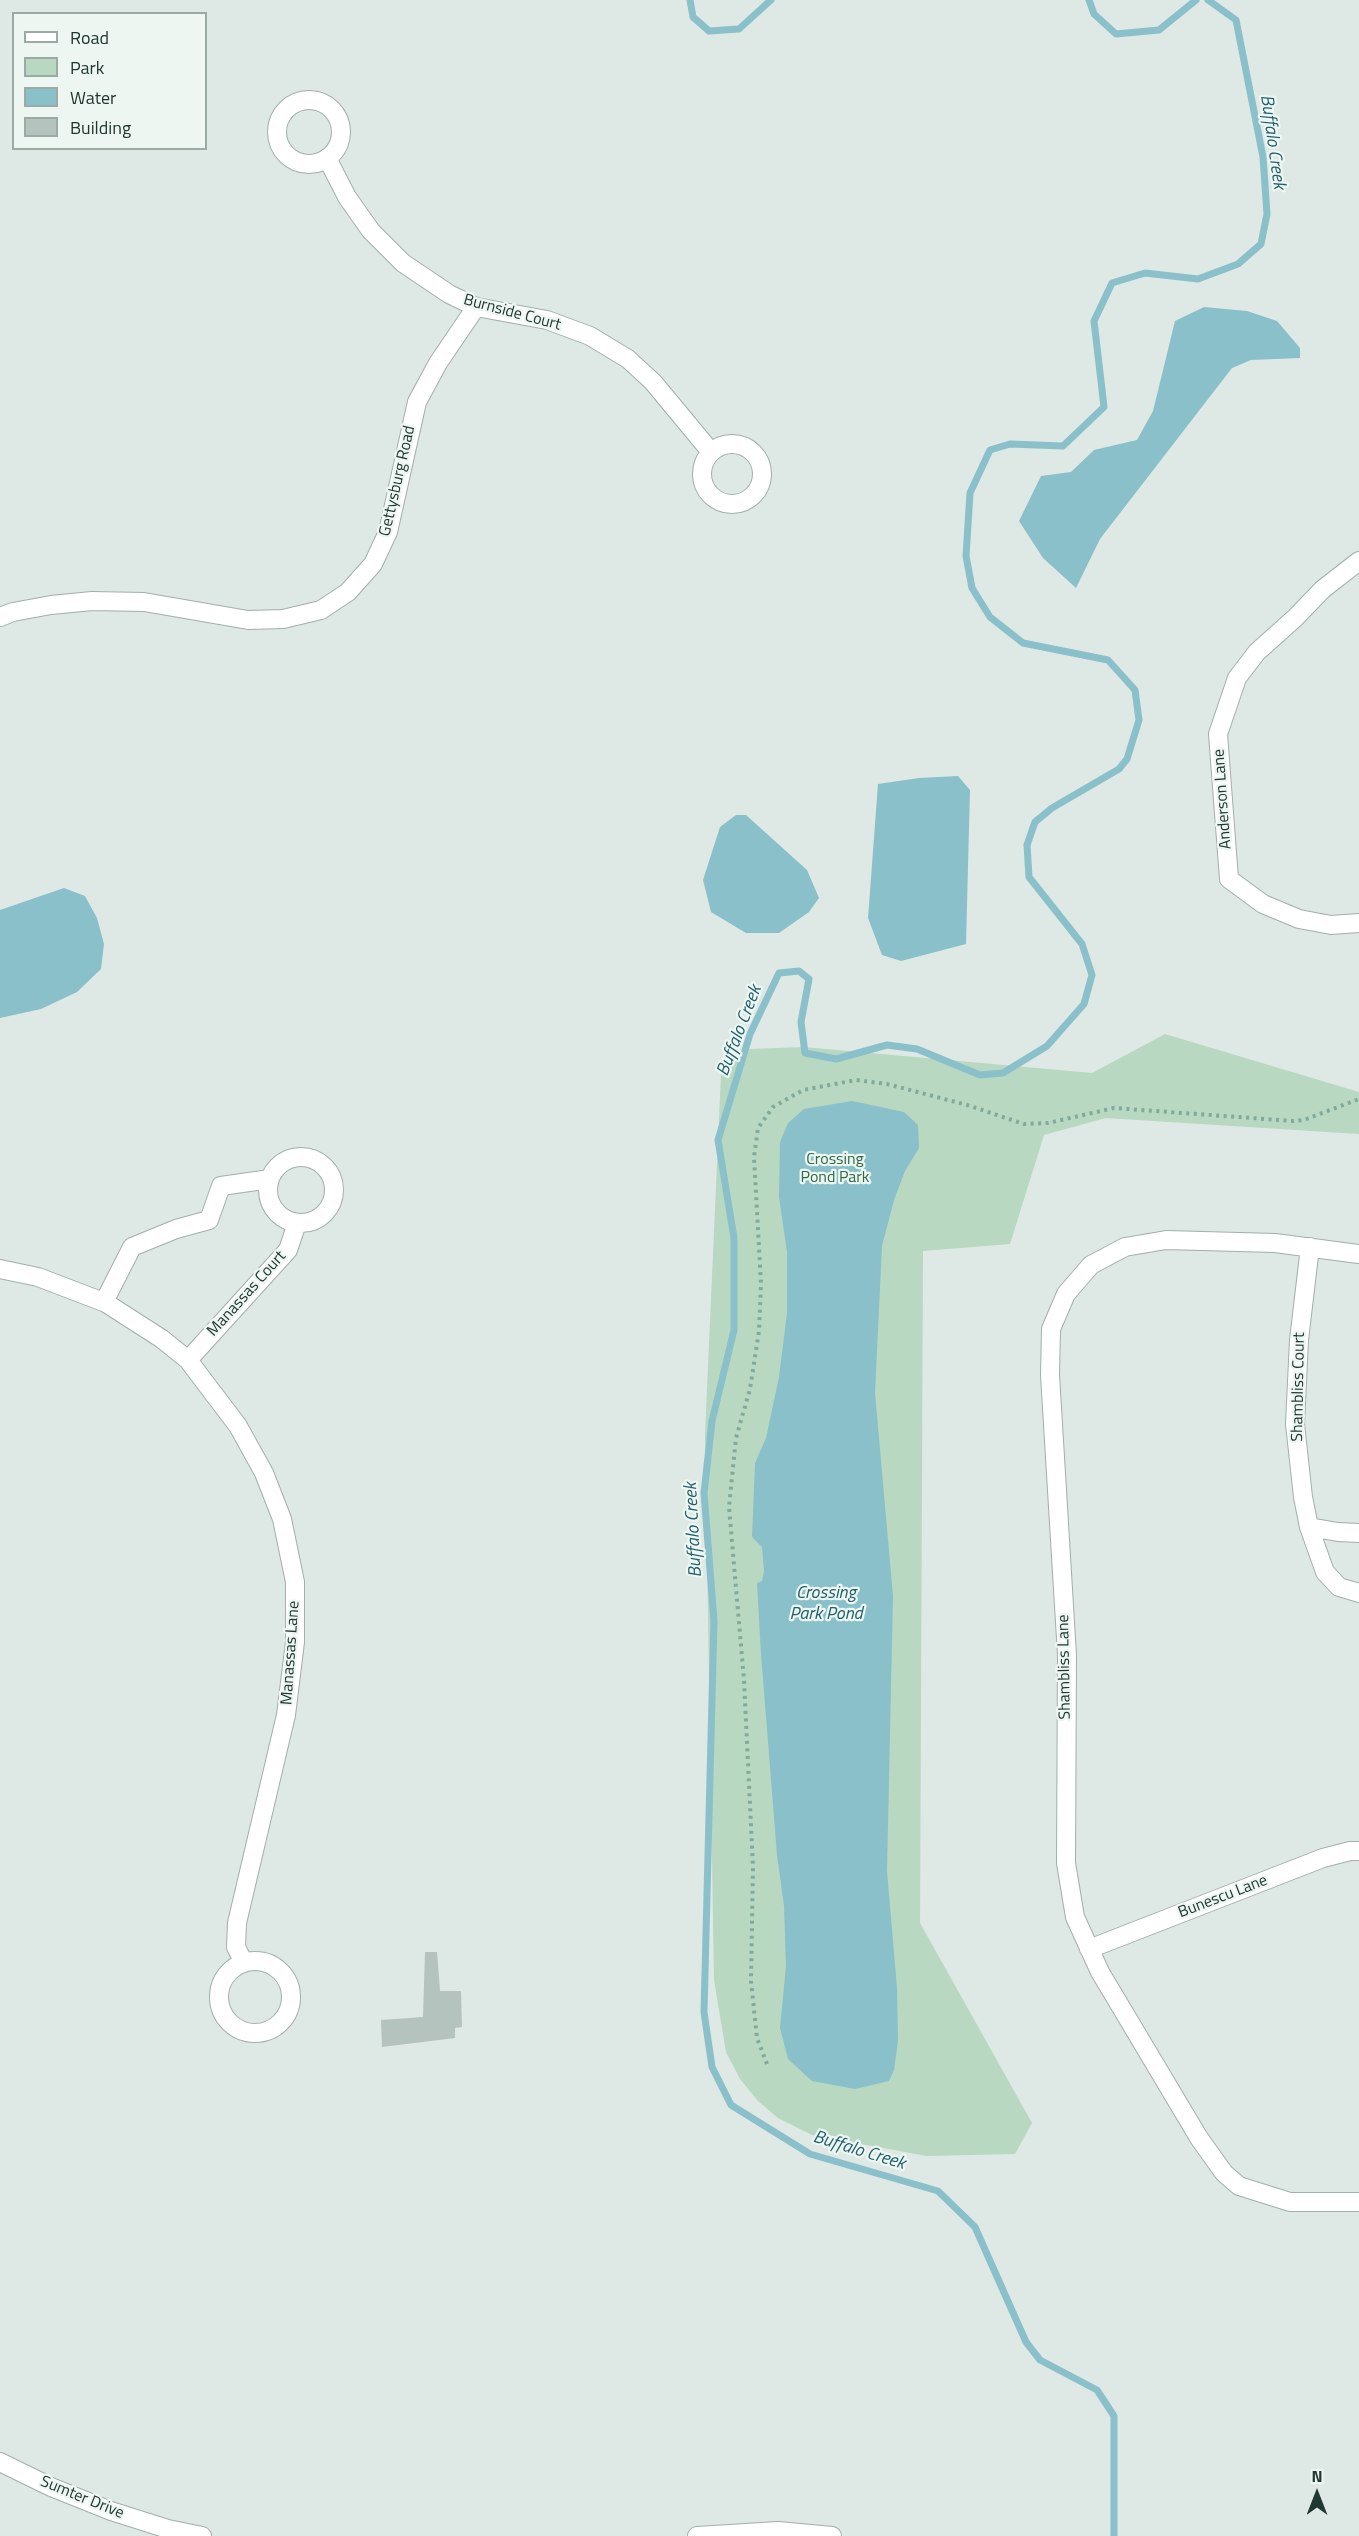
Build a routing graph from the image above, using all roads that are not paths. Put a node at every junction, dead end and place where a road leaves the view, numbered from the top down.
1 (327, 158) dead end
2 (476, 307) junction
3 (711, 452) dead end
4 (1359, 561) edge
5 (0, 617) edge
6 (1359, 923) edge
7 (270, 1179) junction
8 (297, 1223) junction
9 (1310, 1248) junction
10 (1359, 1254) edge
11 (0, 1269) edge
12 (104, 1302) junction
13 (188, 1360) junction
14 (1309, 1527) junction
15 (1359, 1533) edge
16 (1359, 1593) edge
17 (1359, 1851) edge
18 (1089, 1949) junction
19 (244, 1962) dead end
20 (1359, 2202) edge
21 (0, 2462) edge
22 (202, 2536) edge
23 (697, 2536) edge
24 (832, 2536) edge

1 - 2 street, Burnside Court
2 - 3 street, Burnside Court
2 - 5 street, Gettysburg Road
4 - 6 street, Anderson Lane
7 - 8 street
7 - 8 street
7 - 12 street
8 - 13 street, Manassas Court
9 - 10 street, Shambliss Lane
9 - 14 street, Shambliss Court
9 - 18 street, Shambliss Lane
11 - 12 street, Manassas Lane
12 - 13 street, Manassas Lane
13 - 19 street, Manassas Lane
14 - 15 street
14 - 16 street, Shambliss Court
17 - 18 street, Bunescu Lane
18 - 20 street, Shambliss Lane
21 - 22 street, Sumter Drive
23 - 24 street

